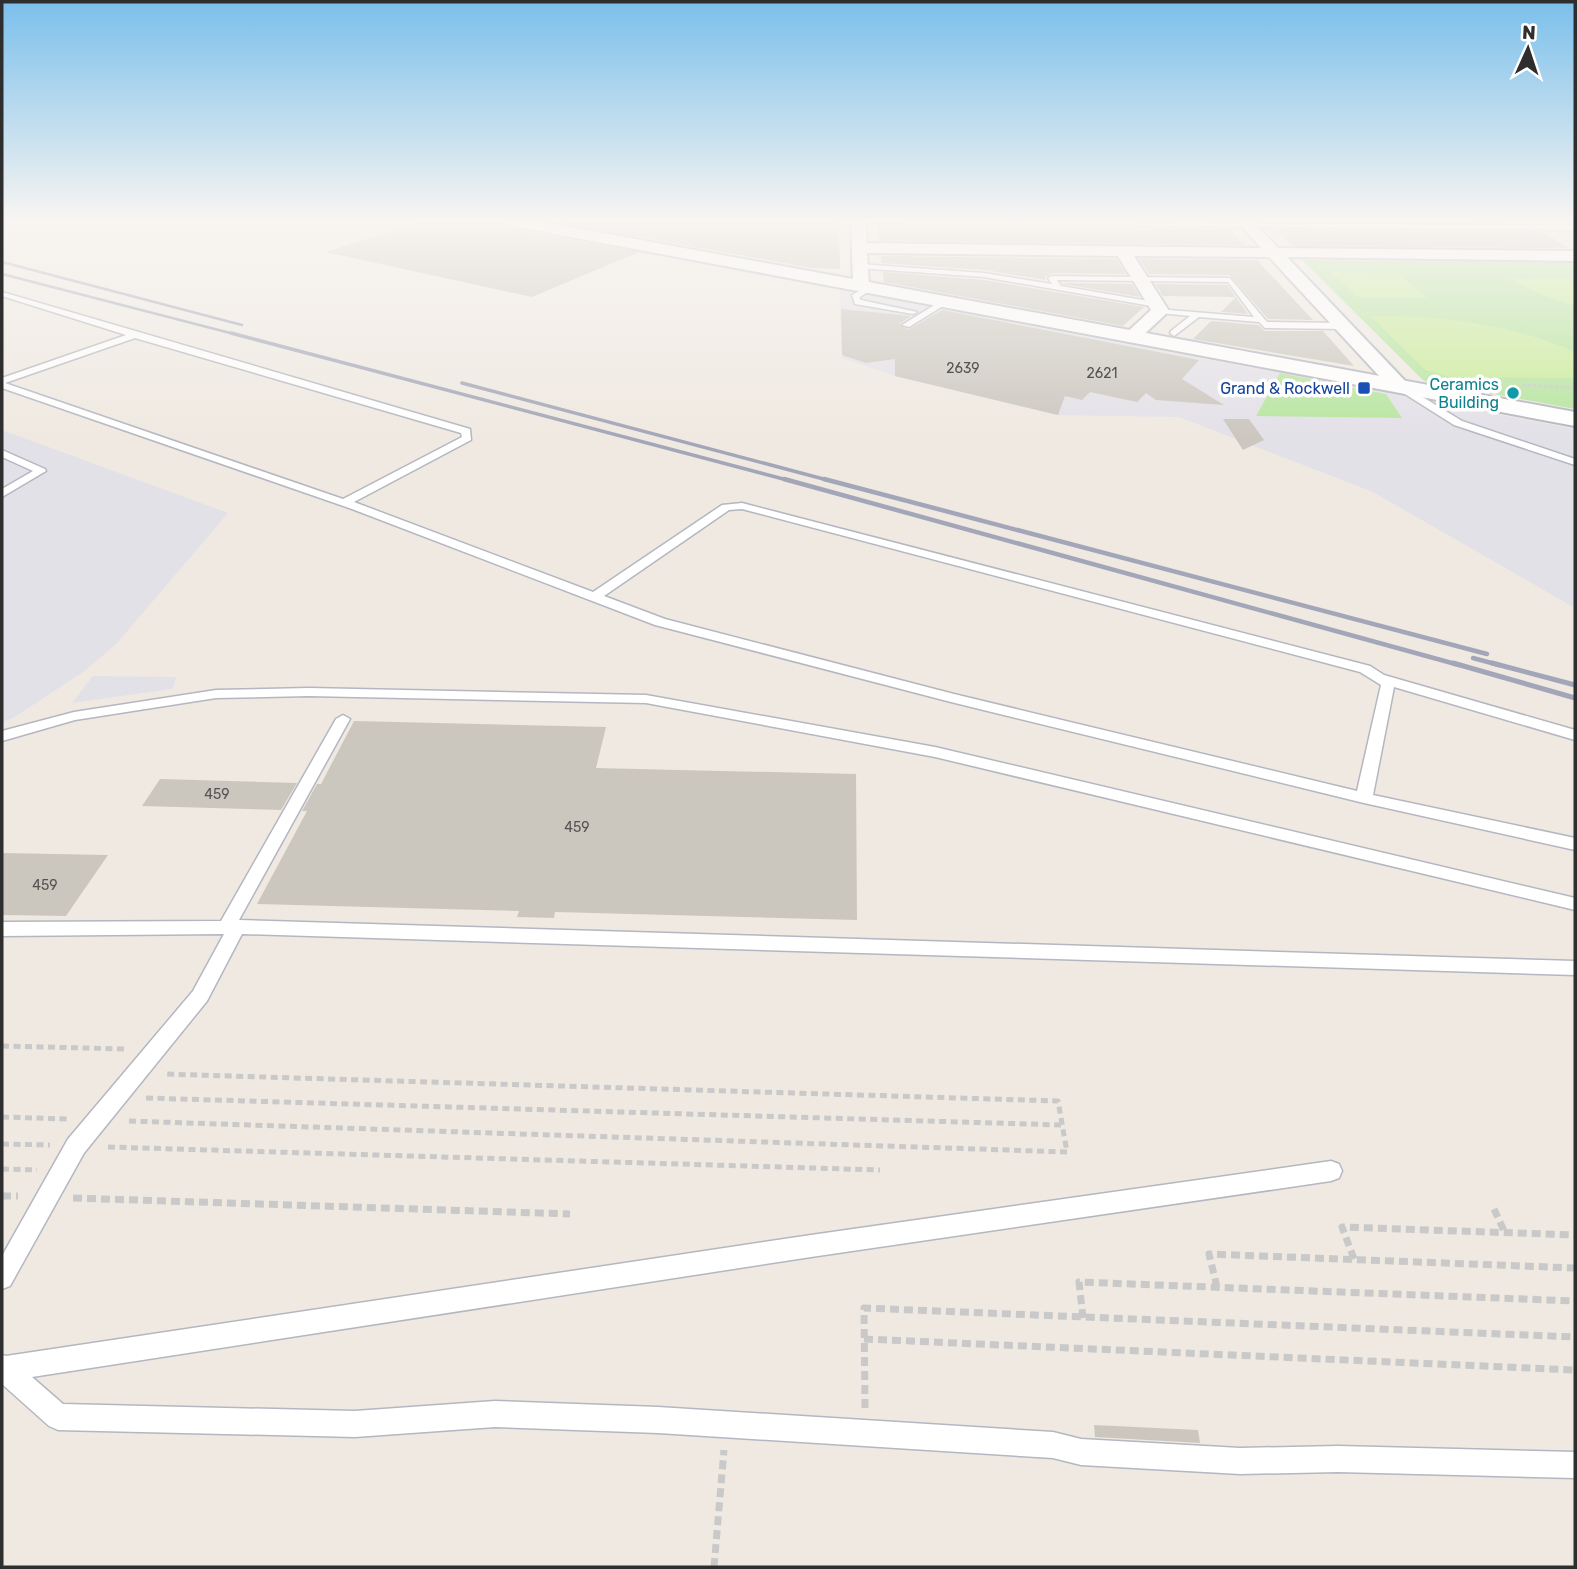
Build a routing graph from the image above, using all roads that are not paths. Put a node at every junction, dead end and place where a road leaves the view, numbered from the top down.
1 (858, 293) edge
2 (918, 293) edge
3 (1084, 293) edge
4 (1150, 293) edge
5 (1240, 293) edge
6 (1312, 293) edge
7 (2, 294) edge
8 (947, 301) junction
9 (1159, 308) junction
10 (912, 312) dead end
11 (1198, 314) junction
12 (1261, 320) junction
13 (906, 325) dead end
14 (1343, 326) junction
15 (1174, 333) dead end
16 (135, 335) junction
17 (1132, 336) junction
18 (2, 383) edge
19 (1400, 387) junction
20 (1575, 419) edge
21 (2, 453) edge
22 (1575, 462) edge
23 (2, 494) edge
24 (344, 503) junction
25 (595, 597) junction
26 (1376, 677) junction
27 (343, 719) dead end
28 (2, 736) edge
29 (1575, 736) edge
30 (1364, 798) junction
31 (1575, 844) edge
32 (1575, 904) edge
33 (231, 927) junction
34 (2, 929) edge
35 (1575, 968) edge
36 (1331, 1171) dead end
37 (2, 1278) edge
38 (3, 1368) edge
39 (1575, 1465) edge

1 - 10 lane
2 - 8 main road
3 - 9 lane
4 - 9 street
5 - 12 lane
6 - 14 street
7 - 16 lane
8 - 13 lane
8 - 17 main road
9 - 11 lane
9 - 17 street
11 - 12 lane
11 - 15 lane
12 - 14 lane
14 - 19 street
16 - 18 lane
16 - 24 lane
17 - 19 main road
18 - 24 lane
19 - 20 main road
19 - 22 lane
21 - 23 lane
24 - 25 lane
25 - 26 lane
25 - 30 lane
26 - 29 lane
26 - 30 lane
27 - 33 lane
28 - 32 lane
30 - 31 lane
33 - 34 lane
33 - 35 lane
33 - 37 lane
36 - 38 lane
38 - 39 lane

